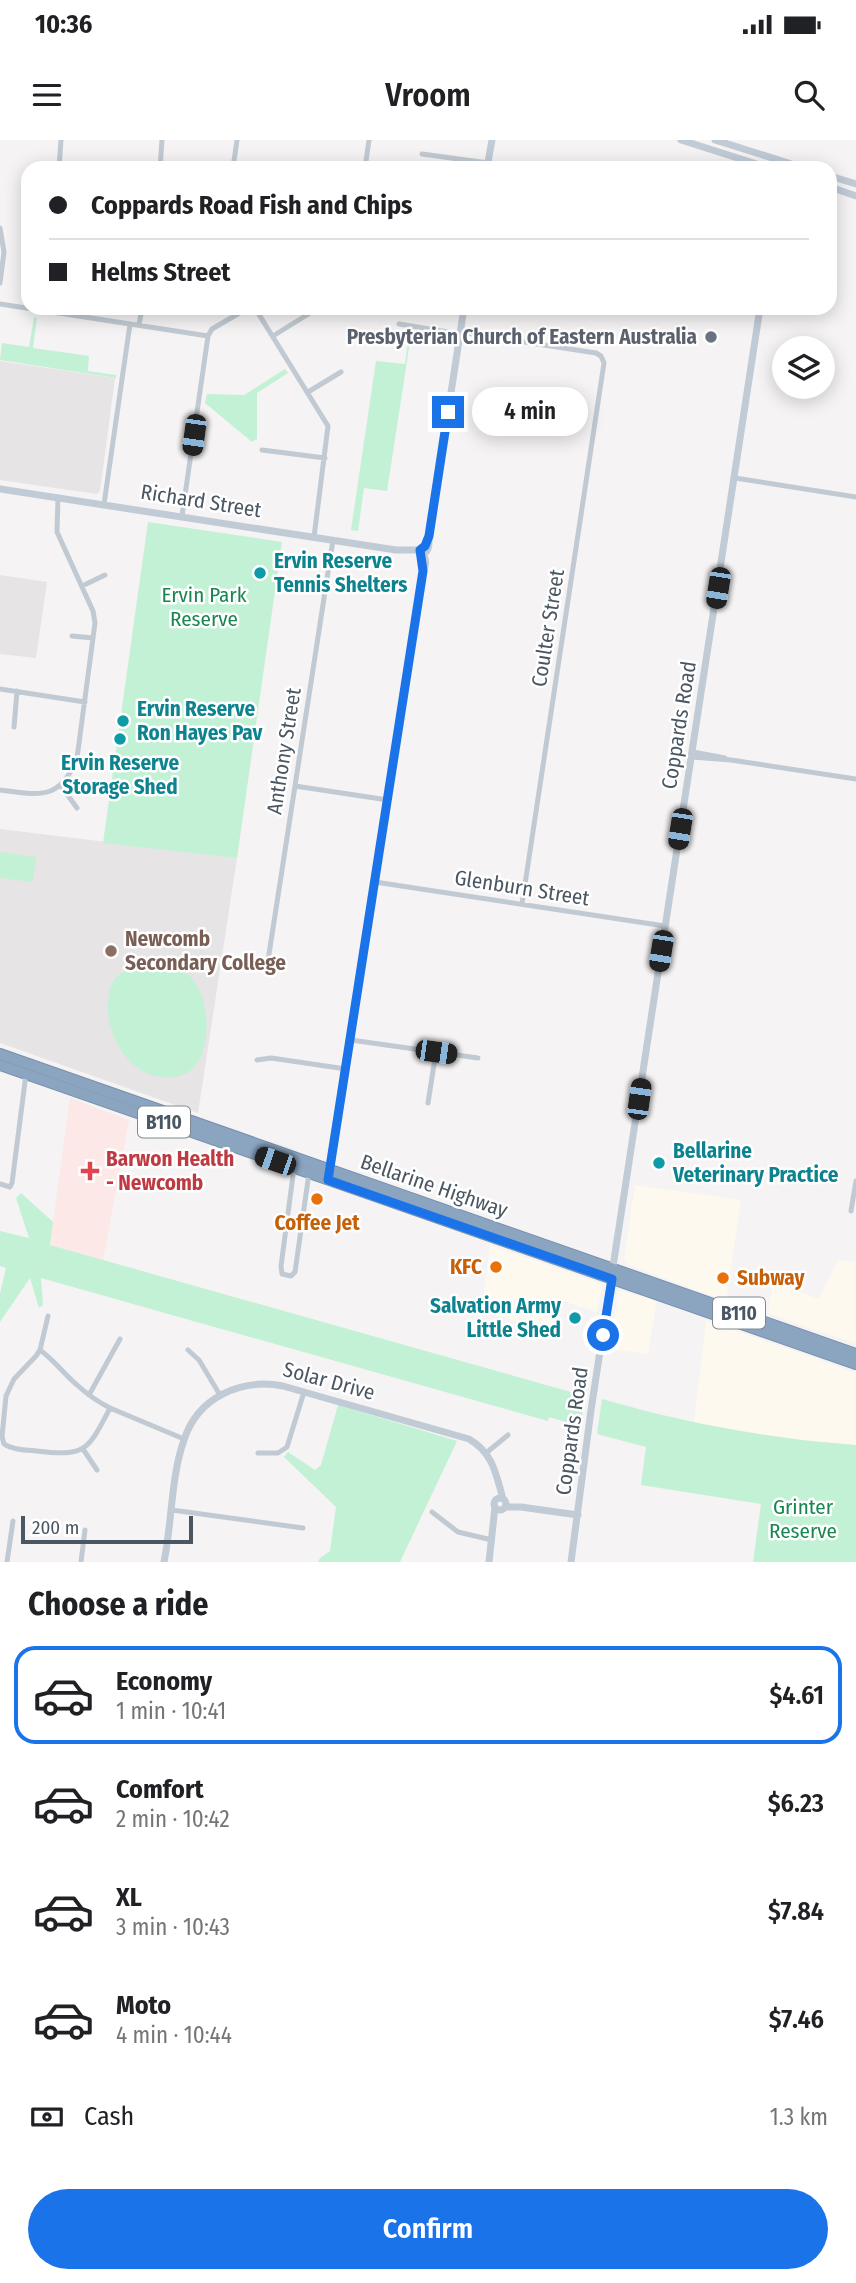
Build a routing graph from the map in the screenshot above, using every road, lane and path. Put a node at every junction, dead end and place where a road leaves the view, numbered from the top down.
1 (61, 140) edge
2 (162, 140) edge
3 (237, 140) edge
4 (369, 140) edge
5 (492, 140) edge
6 (681, 140) edge
7 (715, 140) edge
8 (422, 154) dead end
9 (60, 161) edge
10 (160, 161) edge
11 (234, 161) edge
12 (366, 161) edge
13 (460, 161) edge
14 (489, 161) edge
15 (747, 161) edge
16 (772, 161) edge
17 (837, 178) edge
18 (856, 184) edge
19 (837, 189) edge
20 (856, 196) edge
21 (0, 228) edge
22 (0, 283) edge
23 (0, 304) edge
24 (21, 307) edge
25 (72, 315) edge
26 (141, 315) edge
27 (236, 315) edge
28 (260, 315) edge
29 (307, 315) edge
30 (463, 315) edge
31 (759, 315) edge
32 (130, 324) junction
33 (399, 324) dead end
34 (139, 325) junction
35 (460, 333) junction
36 (208, 336) junction
37 (273, 336) junction
38 (341, 372) dead end
39 (308, 392) junction
40 (262, 450) dead end
41 (325, 458) junction
42 (735, 478) junction
43 (0, 489) edge
44 (58, 497) junction
45 (856, 497) edge
46 (104, 504) junction
47 (183, 516) junction
48 (314, 537) junction
49 (332, 540) junction
50 (421, 553) junction
51 (105, 575) dead end
52 (82, 586) junction
53 (72, 636) dead end
54 (93, 638) junction
55 (0, 689) edge
56 (17, 691) junction
57 (85, 702) junction
58 (14, 727) dead end
59 (692, 755) junction
60 (856, 779) edge
61 (61, 786) junction
62 (295, 786) junction
63 (0, 790) edge
64 (388, 800) junction
65 (77, 808) dead end
66 (375, 882) junction
67 (522, 904) junction
68 (665, 926) junction
69 (260, 966) dead end
70 (351, 1040) junction
71 (436, 1052) junction
72 (0, 1054) edge
73 (478, 1059) dead end
74 (257, 1060) dead end
75 (0, 1065) edge
76 (346, 1069) junction
77 (26, 1074) junction
78 (428, 1103) dead end
79 (294, 1168) junction
80 (309, 1173) junction
81 (329, 1175) junction
82 (856, 1181) edge
83 (0, 1184) edge
84 (851, 1211) dead end
85 (612, 1274) junction
86 (48, 1316) dead end
87 (120, 1339) dead end
88 (40, 1350) junction
89 (188, 1350) dead end
90 (856, 1354) edge
91 (856, 1364) edge
92 (304, 1392) junction
93 (89, 1395) junction
94 (220, 1395) junction
95 (110, 1408) junction
96 (508, 1435) dead end
97 (184, 1439) junction
98 (82, 1449) junction
99 (486, 1452) junction
100 (258, 1453) dead end
101 (97, 1470) dead end
102 (501, 1504) junction
103 (172, 1510) junction
104 (432, 1512) dead end
105 (578, 1515) junction
106 (13, 1521) dead end
107 (303, 1528) dead end
108 (85, 1530) dead end
109 (492, 1540) junction
110 (7, 1562) edge
111 (81, 1562) edge
112 (164, 1562) edge
113 (489, 1562) edge
114 (571, 1562) edge

1 - 9 street
2 - 10 street
3 - 11 street
4 - 12 street
5 - 14 street
6 - 15 street
7 - 16 street
8 - 13 street
17 - 18 street
19 - 20 street
21 - 22 street
23 - 24 street
25 - 32 street
26 - 34 street
27 - 36 street
28 - 37 street
29 - 37 street
30 - 35 street
31 - 42 street, Coppards Road
32 - 34 street
32 - 46 street
33 - 35 street
34 - 36 street
35 - 50 street
35 - 67 street, Coulter Street
36 - 47 street
37 - 39 street
38 - 39 street
39 - 41 street
40 - 41 street
41 - 48 street
42 - 45 street
42 - 59 street, Coppards Road
43 - 44 street, Richard Street
44 - 46 street, Richard Street
44 - 52 street
46 - 47 street, Richard Street
47 - 48 street, Richard Street
48 - 49 street, Richard Street
49 - 50 street, Richard Street
49 - 62 street, Anthony Street
50 - 64 street
51 - 52 street
52 - 54 street
53 - 54 street
54 - 57 street
55 - 56 street
56 - 57 street
56 - 58 street
57 - 61 street
59 - 60 street
59 - 68 street, Coppards Road
61 - 63 street
61 - 65 street
62 - 64 street
62 - 69 street, Anthony Street
64 - 66 street
66 - 67 street, Glenburn Street
66 - 70 street
67 - 68 street, Glenburn Street
68 - 85 street, Coppards Road
70 - 71 street
70 - 76 street
71 - 73 street
71 - 78 street
72 - 81 highway, Bellarine Highway / B110
74 - 76 street
75 - 77 highway, Bellarine Highway / B110
76 - 81 street
77 - 79 highway, Bellarine Highway / B110
77 - 83 street
79 - 80 highway, Bellarine Highway / B110
79 - 80 street
80 - 81 highway, Bellarine Highway / B110
81 - 85 highway, Bellarine Highway / B110
82 - 84 street
85 - 90 highway, Bellarine Highway / B110
85 - 91 highway, Bellarine Highway / B110
85 - 105 street, Coppards Road
86 - 88 street
87 - 93 street
88 - 93 street
88 - 98 street
89 - 94 street
92 - 94 street, Solar Drive
92 - 99 street, Solar Drive
92 - 100 street
93 - 95 street
94 - 97 street, Solar Drive
95 - 97 street
95 - 98 street
96 - 99 street
97 - 103 street, Solar Drive
98 - 101 street
99 - 102 street
102 - 105 street
102 - 109 street
103 - 107 street
103 - 112 street, Solar Drive
104 - 109 street
105 - 114 street, Coppards Road
106 - 110 street
108 - 111 street
109 - 113 street

